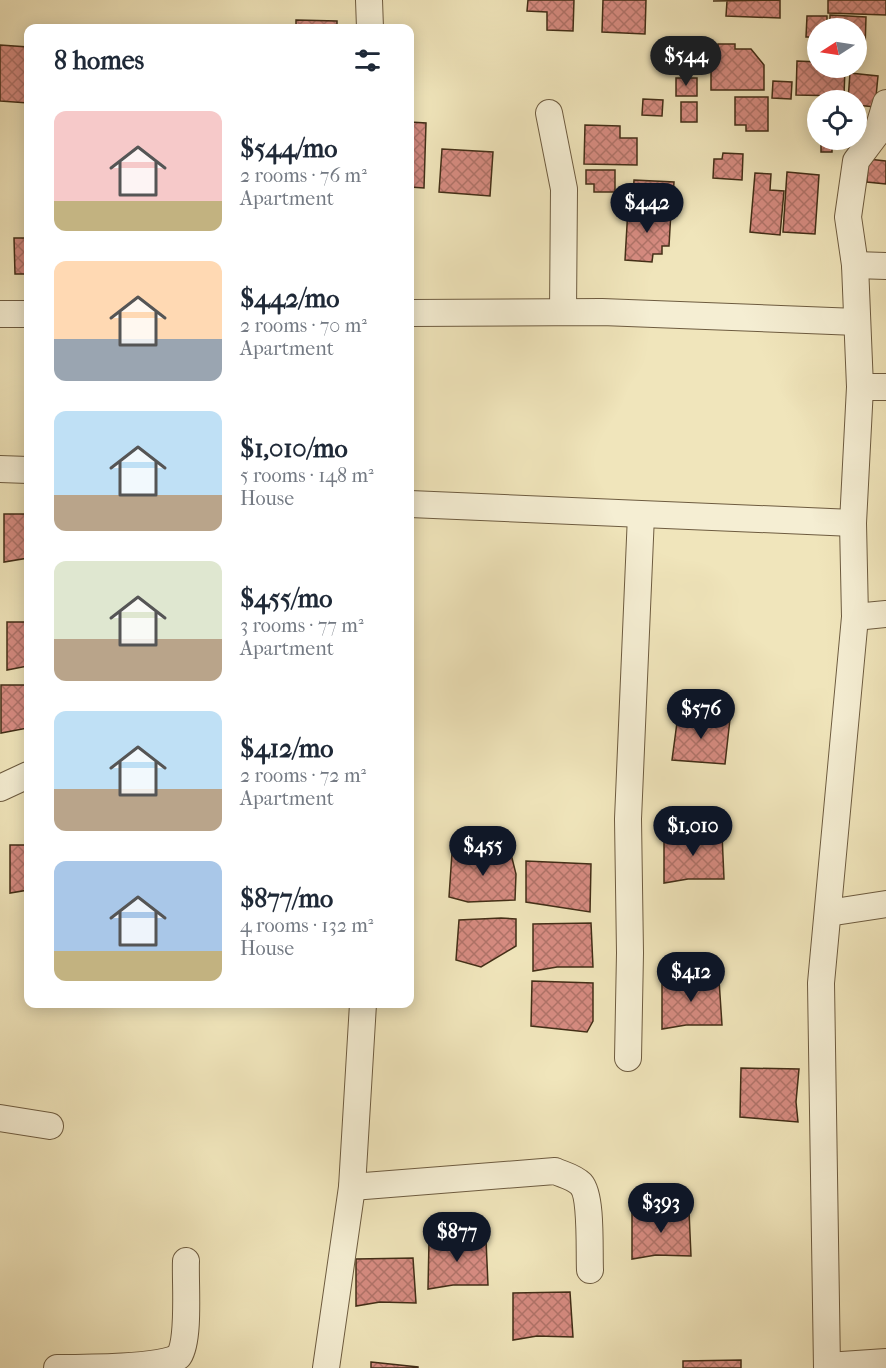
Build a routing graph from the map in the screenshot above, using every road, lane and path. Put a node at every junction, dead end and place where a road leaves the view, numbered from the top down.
1 (369, 0) edge
2 (370, 24) edge
3 (886, 103) edge
4 (549, 113) dead end
5 (855, 265) junction
6 (886, 266) edge
7 (563, 312) junction
8 (414, 313) edge
9 (0, 314) edge
10 (24, 314) edge
11 (856, 322) junction
12 (860, 387) junction
13 (886, 387) edge
14 (0, 469) edge
15 (24, 471) edge
16 (414, 504) edge
17 (641, 515) junction
18 (853, 522) junction
19 (886, 614) edge
20 (855, 617) junction
21 (24, 777) edge
22 (0, 788) edge
23 (886, 904) edge
24 (828, 913) junction
25 (363, 1008) edge
26 (628, 1058) dead end
27 (0, 1118) edge
28 (50, 1126) dead end
29 (352, 1187) junction
30 (186, 1261) dead end
31 (590, 1270) dead end
32 (886, 1362) edge
33 (827, 1367) edge
34 (57, 1368) edge
35 (326, 1368) edge

1 - 2 street
3 - 5 street
4 - 7 street
5 - 6 street
5 - 11 street
7 - 8 street
7 - 11 street
9 - 10 street
11 - 12 street
12 - 13 street
12 - 18 street
14 - 15 street
16 - 17 street
17 - 18 street
17 - 26 street
18 - 20 street
19 - 20 street
20 - 24 street
21 - 22 street
23 - 24 street
24 - 33 street
25 - 29 street
27 - 28 street
29 - 31 street
29 - 35 street
30 - 34 street
32 - 33 street

